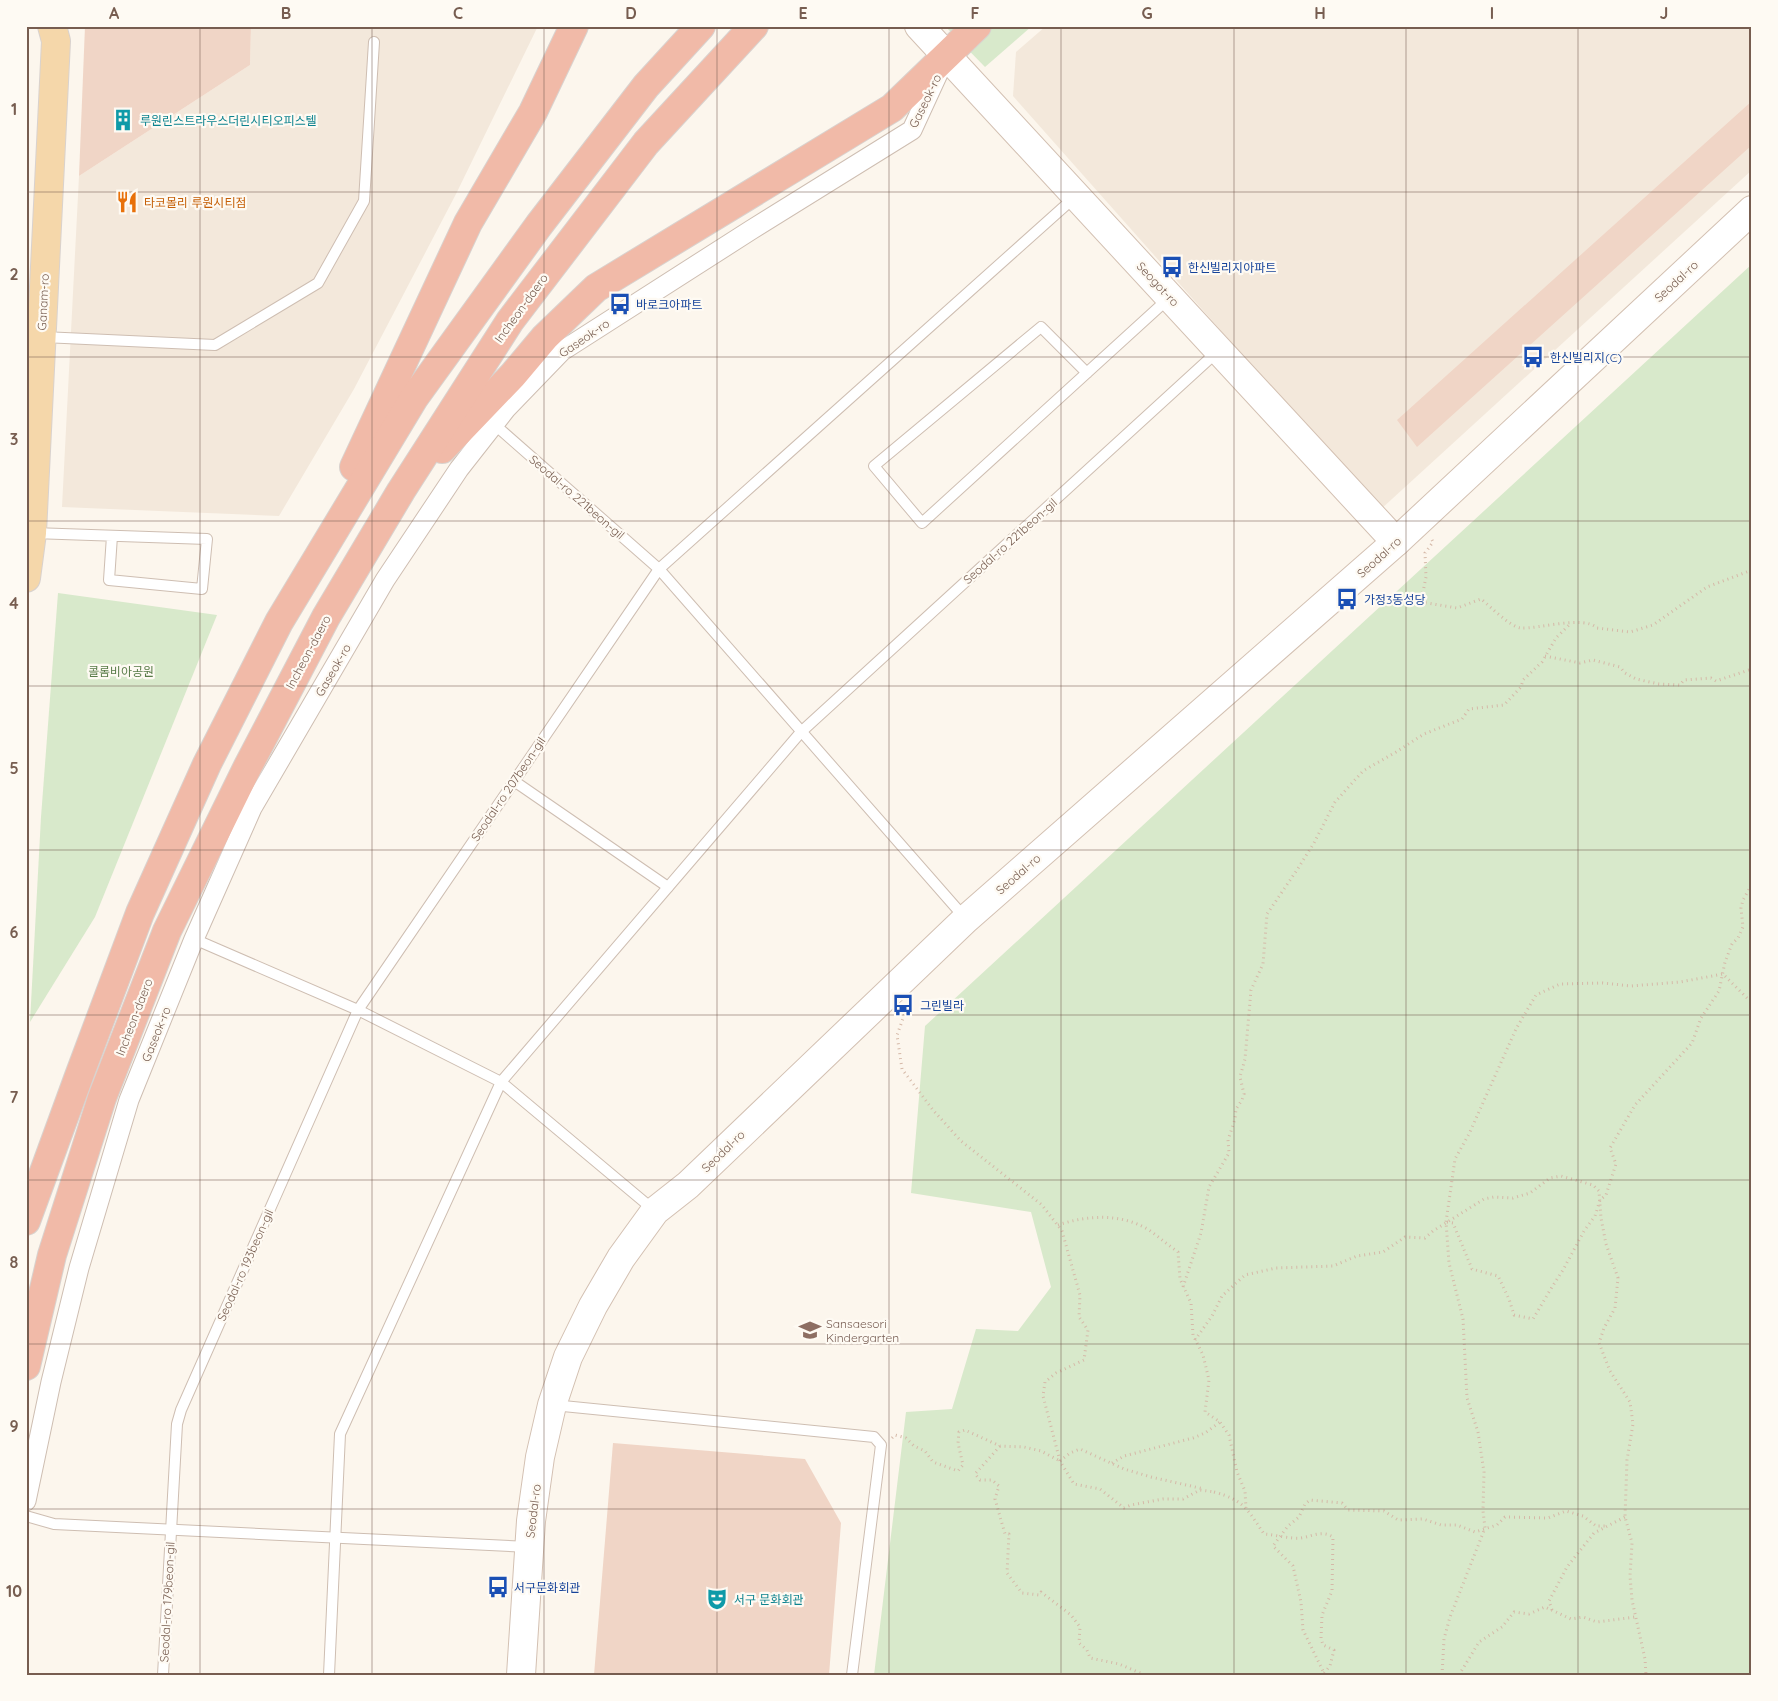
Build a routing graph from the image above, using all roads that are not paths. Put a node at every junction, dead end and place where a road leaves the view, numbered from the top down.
1 (52, 26) edge
2 (574, 26) edge
3 (701, 26) edge
4 (754, 26) edge
5 (919, 26) edge
6 (977, 26) edge
7 (374, 42) dead end
8 (946, 55) junction
9 (1076, 196) junction
10 (1752, 210) edge
11 (1170, 297) junction
12 (42, 336) junction
13 (1219, 350) junction
14 (1087, 373) junction
15 (494, 424) junction
16 (401, 491) junction
17 (1405, 534) junction
18 (112, 536) junction
19 (30, 539) edge
20 (659, 569) junction
21 (26, 578) edge
22 (279, 622) junction
23 (801, 732) junction
24 (514, 781) junction
25 (668, 887) junction
26 (966, 919) junction
27 (194, 939) junction
28 (358, 1010) junction
29 (501, 1082) junction
30 (655, 1211) junction
31 (26, 1221) edge
32 (26, 1366) edge
33 (552, 1405) junction
34 (26, 1501) edge
35 (26, 1516) edge
36 (171, 1530) junction
37 (335, 1538) junction
38 (529, 1547) junction
39 (163, 1675) edge
40 (329, 1675) edge
41 (521, 1675) edge
42 (852, 1675) edge

1 - 12 main road, Ganam-ro
2 - 22 highway
3 - 22 highway
4 - 16 highway, Incheon-daero
5 - 8 street, Seogot-ro
6 - 8 highway
7 - 12 lane
8 - 9 street, Seogot-ro
8 - 15 street, Gaseok-ro
8 - 16 highway
9 - 11 street, Seogot-ro
9 - 20 lane
10 - 17 street, Seodal-ro
11 - 13 street, Seogot-ro
11 - 14 lane
12 - 19 main road, Ganam-ro
13 - 17 street, Seogot-ro
13 - 23 lane, Seodal-ro 221beon-gil
14 - 14 lane
15 - 20 lane, Seodal-ro 221beon-gil
15 - 27 street, Gaseok-ro
16 - 32 highway, Incheon-daero
17 - 26 street, Seodal-ro
18 - 18 lane
18 - 19 lane
19 - 21 main road, Ganam-ro
20 - 23 lane, Seodal-ro 221beon-gil
20 - 24 lane, Seodal-ro 207beon-gil
22 - 31 highway
23 - 25 lane
23 - 26 lane, Seodal-ro 221beon-gil
24 - 25 lane
24 - 28 lane, Seodal-ro 207beon-gil
25 - 29 lane
26 - 30 street, Seodal-ro
27 - 28 lane
27 - 34 street, Gaseok-ro
28 - 29 lane
28 - 36 lane, Seodal-ro 193beon-gil
29 - 30 lane
29 - 37 lane
30 - 33 street, Seodal-ro
33 - 38 street, Seodal-ro
33 - 42 lane
35 - 36 lane
36 - 37 lane
36 - 39 lane, Seodal-ro 179beon-gil
37 - 38 lane
37 - 40 lane
38 - 41 street, Seodal-ro

